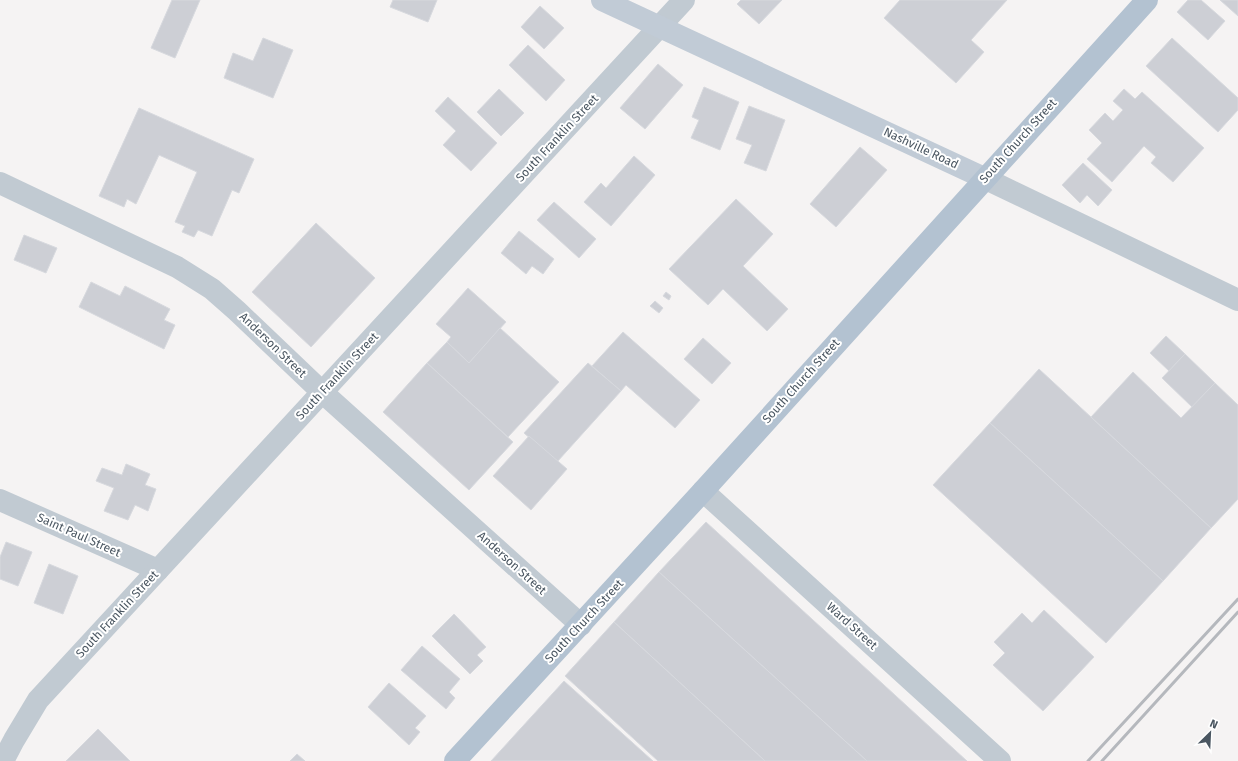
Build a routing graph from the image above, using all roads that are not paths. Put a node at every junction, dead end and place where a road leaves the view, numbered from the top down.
1 (602, 0) edge
2 (684, 0) edge
3 (1147, 0) edge
4 (660, 26) junction
5 (984, 178) junction
6 (0, 183) edge
7 (1238, 300) edge
8 (322, 392) junction
9 (703, 491) junction
10 (0, 500) edge
11 (158, 570) junction
12 (581, 625) junction
13 (3, 761) edge
14 (455, 761) edge
15 (1000, 761) edge

1 - 4 main road, Nashville Road
2 - 4 street, South Franklin Street
3 - 5 main road, South Church Street
4 - 5 main road, Nashville Road
4 - 8 street, South Franklin Street
5 - 7 street, Nashville Road
5 - 9 main road, South Church Street
6 - 8 street, Anderson Street
8 - 11 street, South Franklin Street
8 - 12 street, Anderson Street
9 - 12 main road, South Church Street
9 - 15 street, Ward Street
10 - 11 street, Saint Paul Street
11 - 13 street, South Franklin Street
12 - 14 main road, South Church Street

